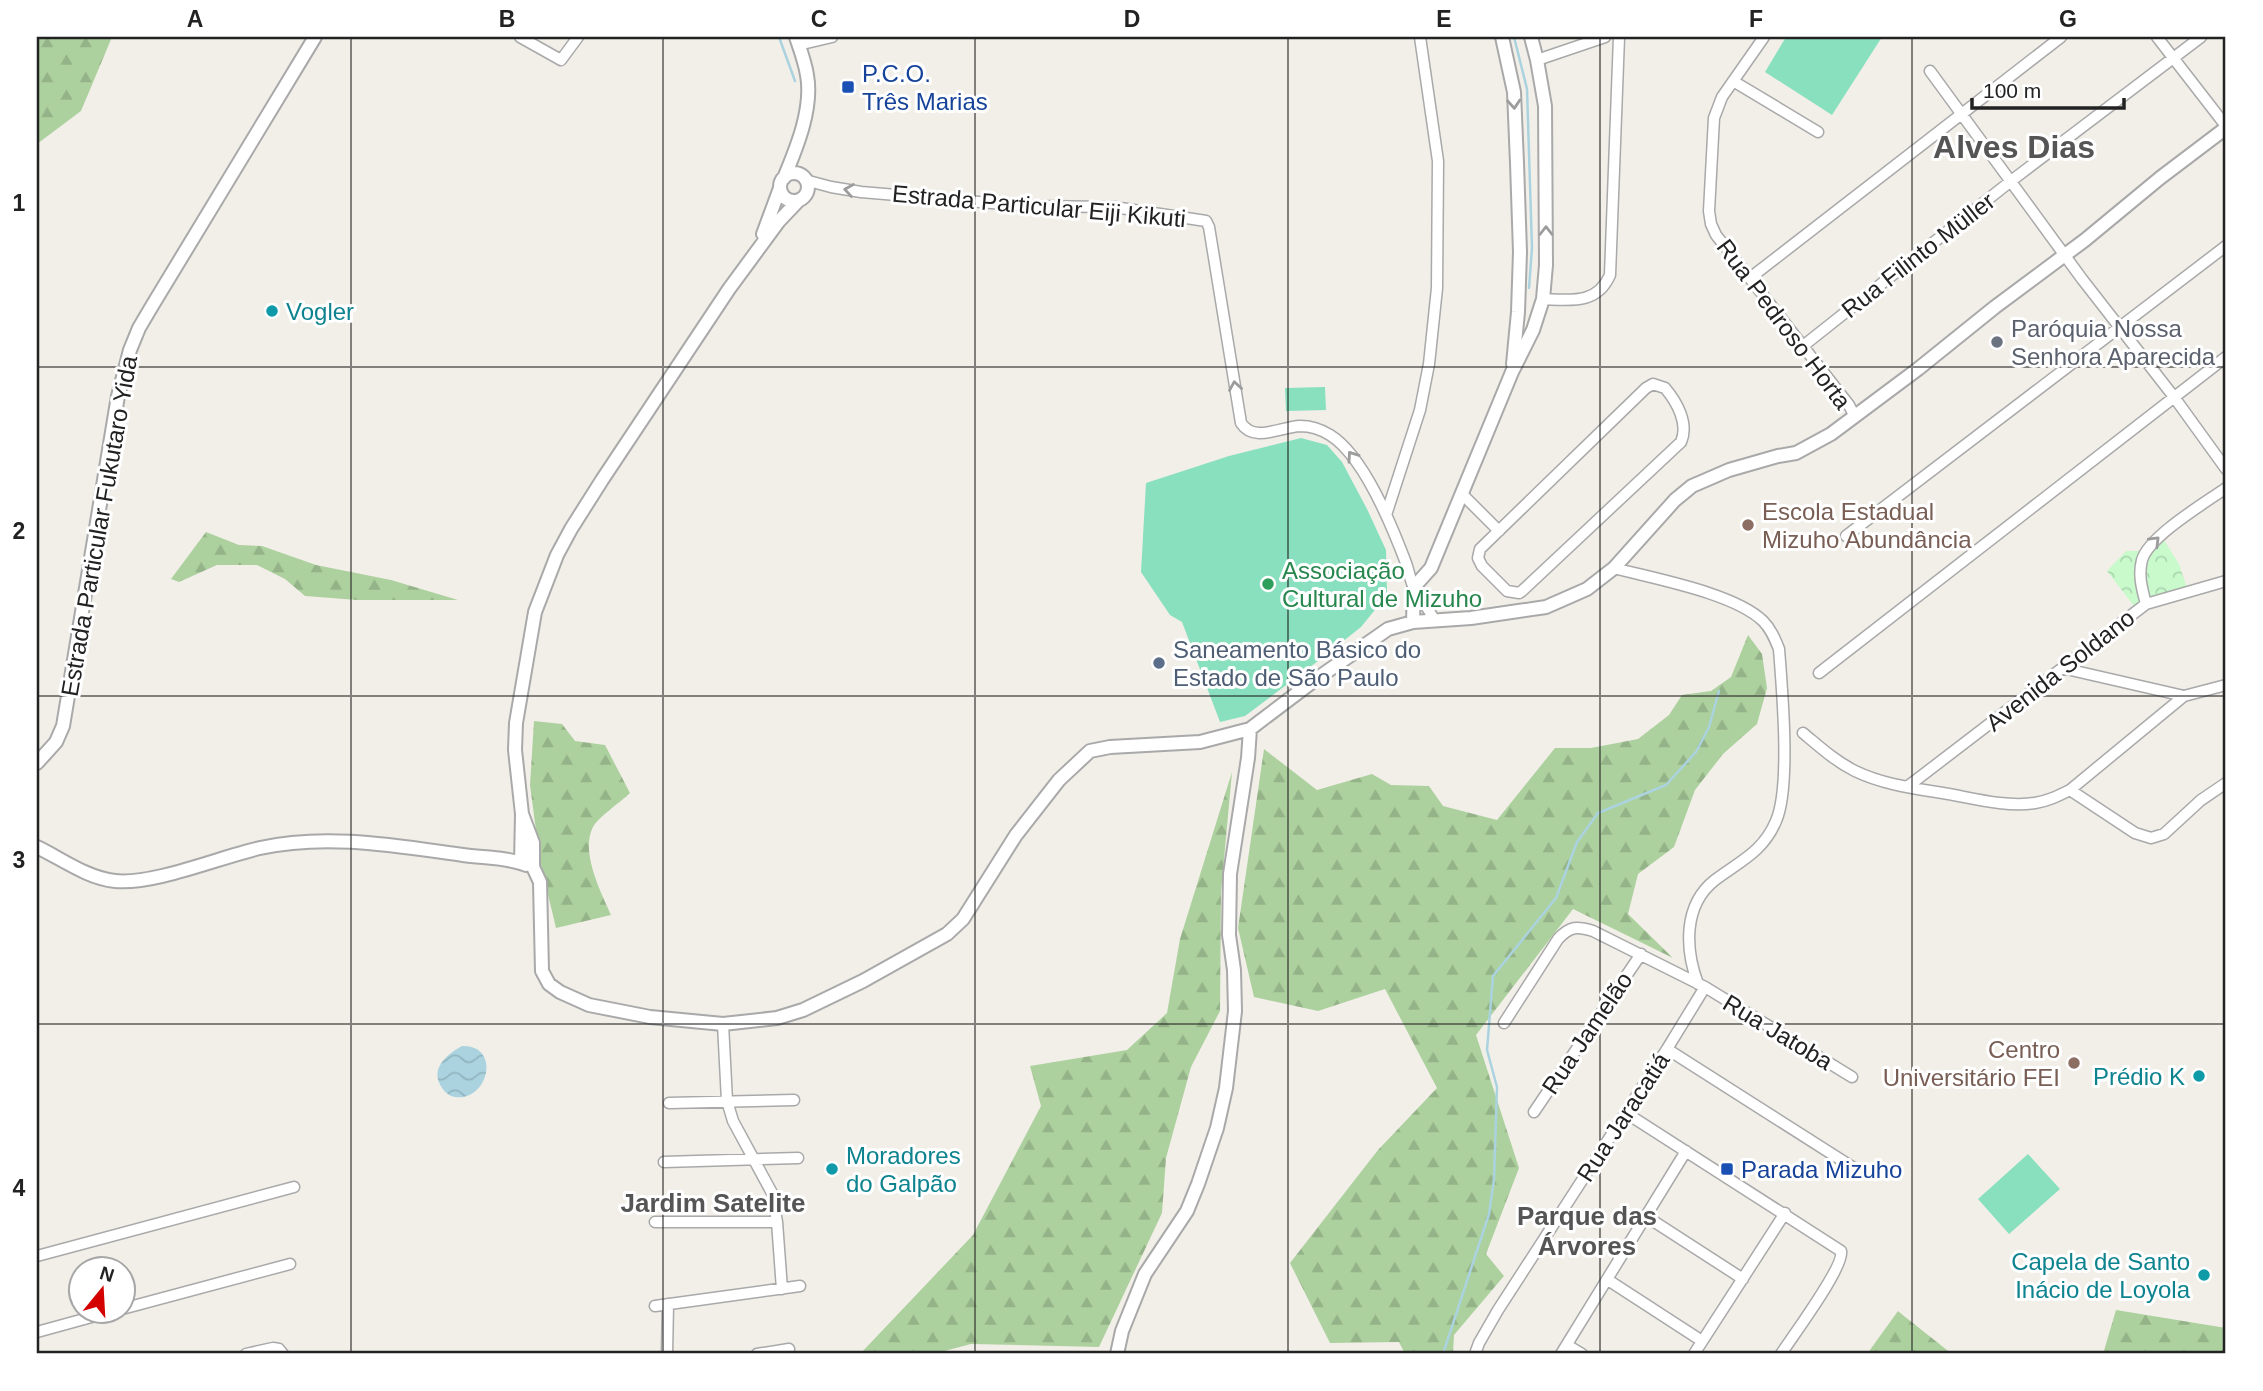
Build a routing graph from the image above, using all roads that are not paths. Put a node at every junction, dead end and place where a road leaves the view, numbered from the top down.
1 (315, 37) edge
2 (520, 37) edge
3 (578, 37) edge
4 (832, 37) edge
5 (1420, 37) edge
6 (1502, 37) edge
7 (1531, 37) edge
8 (1619, 37) edge
9 (1765, 37) edge
10 (2061, 37) edge
11 (2157, 37) edge
12 (2202, 37) edge
13 (1599, 38) edge
14 (797, 41) edge
15 (2174, 58) junction
16 (1537, 60) junction
17 (1930, 71) dead end
18 (1732, 81) junction
19 (1961, 114) junction
20 (2226, 127) edge
21 (1818, 132) dead end
22 (794, 152) junction
23 (803, 177) junction
24 (2011, 181) junction
25 (782, 183) junction
26 (799, 200) junction
27 (2226, 246) edge
28 (757, 251) junction
29 (2065, 255) junction
30 (1750, 278) junction
31 (1519, 290) junction
32 (1543, 299) junction
33 (2121, 327) junction
34 (1803, 346) junction
35 (2226, 357) edge
36 (1512, 372) junction
37 (2175, 397) junction
38 (1855, 417) junction
39 (2226, 469) edge
40 (2226, 488) edge
41 (1463, 495) junction
42 (1387, 515) junction
43 (1499, 531) junction
44 (1846, 536) dead end
45 (1614, 568) junction
46 (2226, 581) edge
47 (1414, 587) junction
48 (2146, 604) junction
49 (1433, 620) junction
50 (1413, 622) junction
51 (2062, 668) junction
52 (1819, 673) dead end
53 (2226, 685) edge
54 (2184, 696) junction
55 (1250, 729) junction
56 (1803, 733) dead end
57 (37, 763) edge
58 (2226, 783) edge
59 (1907, 787) junction
60 (2070, 790) junction
61 (37, 847) edge
62 (527, 865) junction
63 (1641, 954) junction
64 (1701, 986) junction
65 (1504, 1023) dead end
66 (723, 1024) junction
67 (1667, 1049) junction
68 (1852, 1077) dead end
69 (794, 1100) dead end
70 (727, 1101) junction
71 (669, 1103) dead end
72 (1534, 1112) dead end
73 (1626, 1113) junction
74 (1686, 1151) junction
75 (798, 1158) dead end
76 (753, 1159) junction
77 (664, 1162) dead end
78 (1857, 1170) dead end
79 (294, 1186) dead end
80 (1785, 1213) junction
81 (1647, 1217) junction
82 (655, 1222) dead end
83 (777, 1222) junction
84 (37, 1256) edge
85 (290, 1264) dead end
86 (1743, 1279) junction
87 (1608, 1280) junction
88 (800, 1286) dead end
89 (782, 1289) junction
90 (668, 1304) junction
91 (136, 1305) edge
92 (655, 1306) dead end
93 (67, 1324) edge
94 (37, 1332) edge
95 (1702, 1341) junction
96 (789, 1349) dead end
97 (1564, 1350) edge
98 (278, 1351) edge
99 (246, 1354) edge
100 (667, 1354) edge
101 (757, 1354) edge
102 (1117, 1354) edge
103 (1475, 1354) edge
104 (1582, 1354) edge
105 (1694, 1354) edge
106 (1781, 1354) edge

1 - 57 street, Estrada Particular Fukutaro Yida
2 - 3 street
4 - 14 street
5 - 42 street
6 -> 31 street
7 - 16 street
8 - 32 street
9 - 18 street, Rua Pedroso Horta
10 - 19 street
11 - 15 street
12 - 15 street, Rua Filinto Müller
13 - 16 street
14 - 22 street
15 - 20 street
15 - 24 street, Rua Filinto Müller
32 -> 16 street
17 - 19 street
18 - 21 street
18 - 30 street, Rua Pedroso Horta
19 - 24 street
19 - 30 street
20 - 29 street
22 - 23 street
22 - 25 street
23 - 25 street
23 - 26 street
42 -> 23 street, Estrada Particular Eiji Kikuti
24 - 29 street
24 - 34 street, Rua Filinto Müller
25 - 26 street
25 - 28 street
26 - 28 street
27 - 33 street
28 - 62 street
29 - 33 street
29 - 38 street
30 - 34 street, Rua Pedroso Horta
31 - 32 street
31 - 36 street
32 - 36 street
33 - 37 street
33 - 44 street
34 - 38 street, Rua Pedroso Horta
35 - 37 street
36 - 41 street
37 - 39 street
37 - 52 street
38 - 45 street
48 -> 40 street
41 - 43 street
41 - 47 street
42 - 47 street
43 - 43 street
45 - 49 street
45 - 64 street
46 - 48 street, Avenida Soldano
47 - 49 street
47 - 50 street
48 - 51 street, Avenida Soldano
49 - 50 street
50 - 55 street
51 - 54 street
51 - 59 street, Avenida Soldano
53 - 54 street
54 - 60 street
55 - 66 street
55 - 102 street
56 - 59 street
58 - 60 street
59 - 60 street
61 - 62 street
62 - 66 street
63 - 64 street, Rua Jatoba
63 - 65 street, Rua Jatoba
63 - 72 street, Rua Jamelão
64 - 67 street, Rua Jaracatiá
64 - 68 street, Rua Jatoba
66 - 70 street
67 - 73 street, Rua Jaracatiá
67 - 78 street
69 - 70 street
70 - 71 street
70 - 76 street
73 - 74 street
73 - 103 street, Rua Jaracatiá
74 - 80 street
74 - 81 street
75 - 76 street
76 - 77 street
76 - 83 street
79 - 84 street
80 - 86 street
80 - 106 street
81 - 86 street
81 - 87 street
82 - 83 street
83 - 89 street
85 - 91 street
86 - 95 street
87 - 95 street
87 - 97 street
88 - 89 street
89 - 90 street
90 - 92 street
90 - 100 street
93 - 94 street
95 - 105 street
96 - 101 street
97 - 104 street
98 - 99 street

